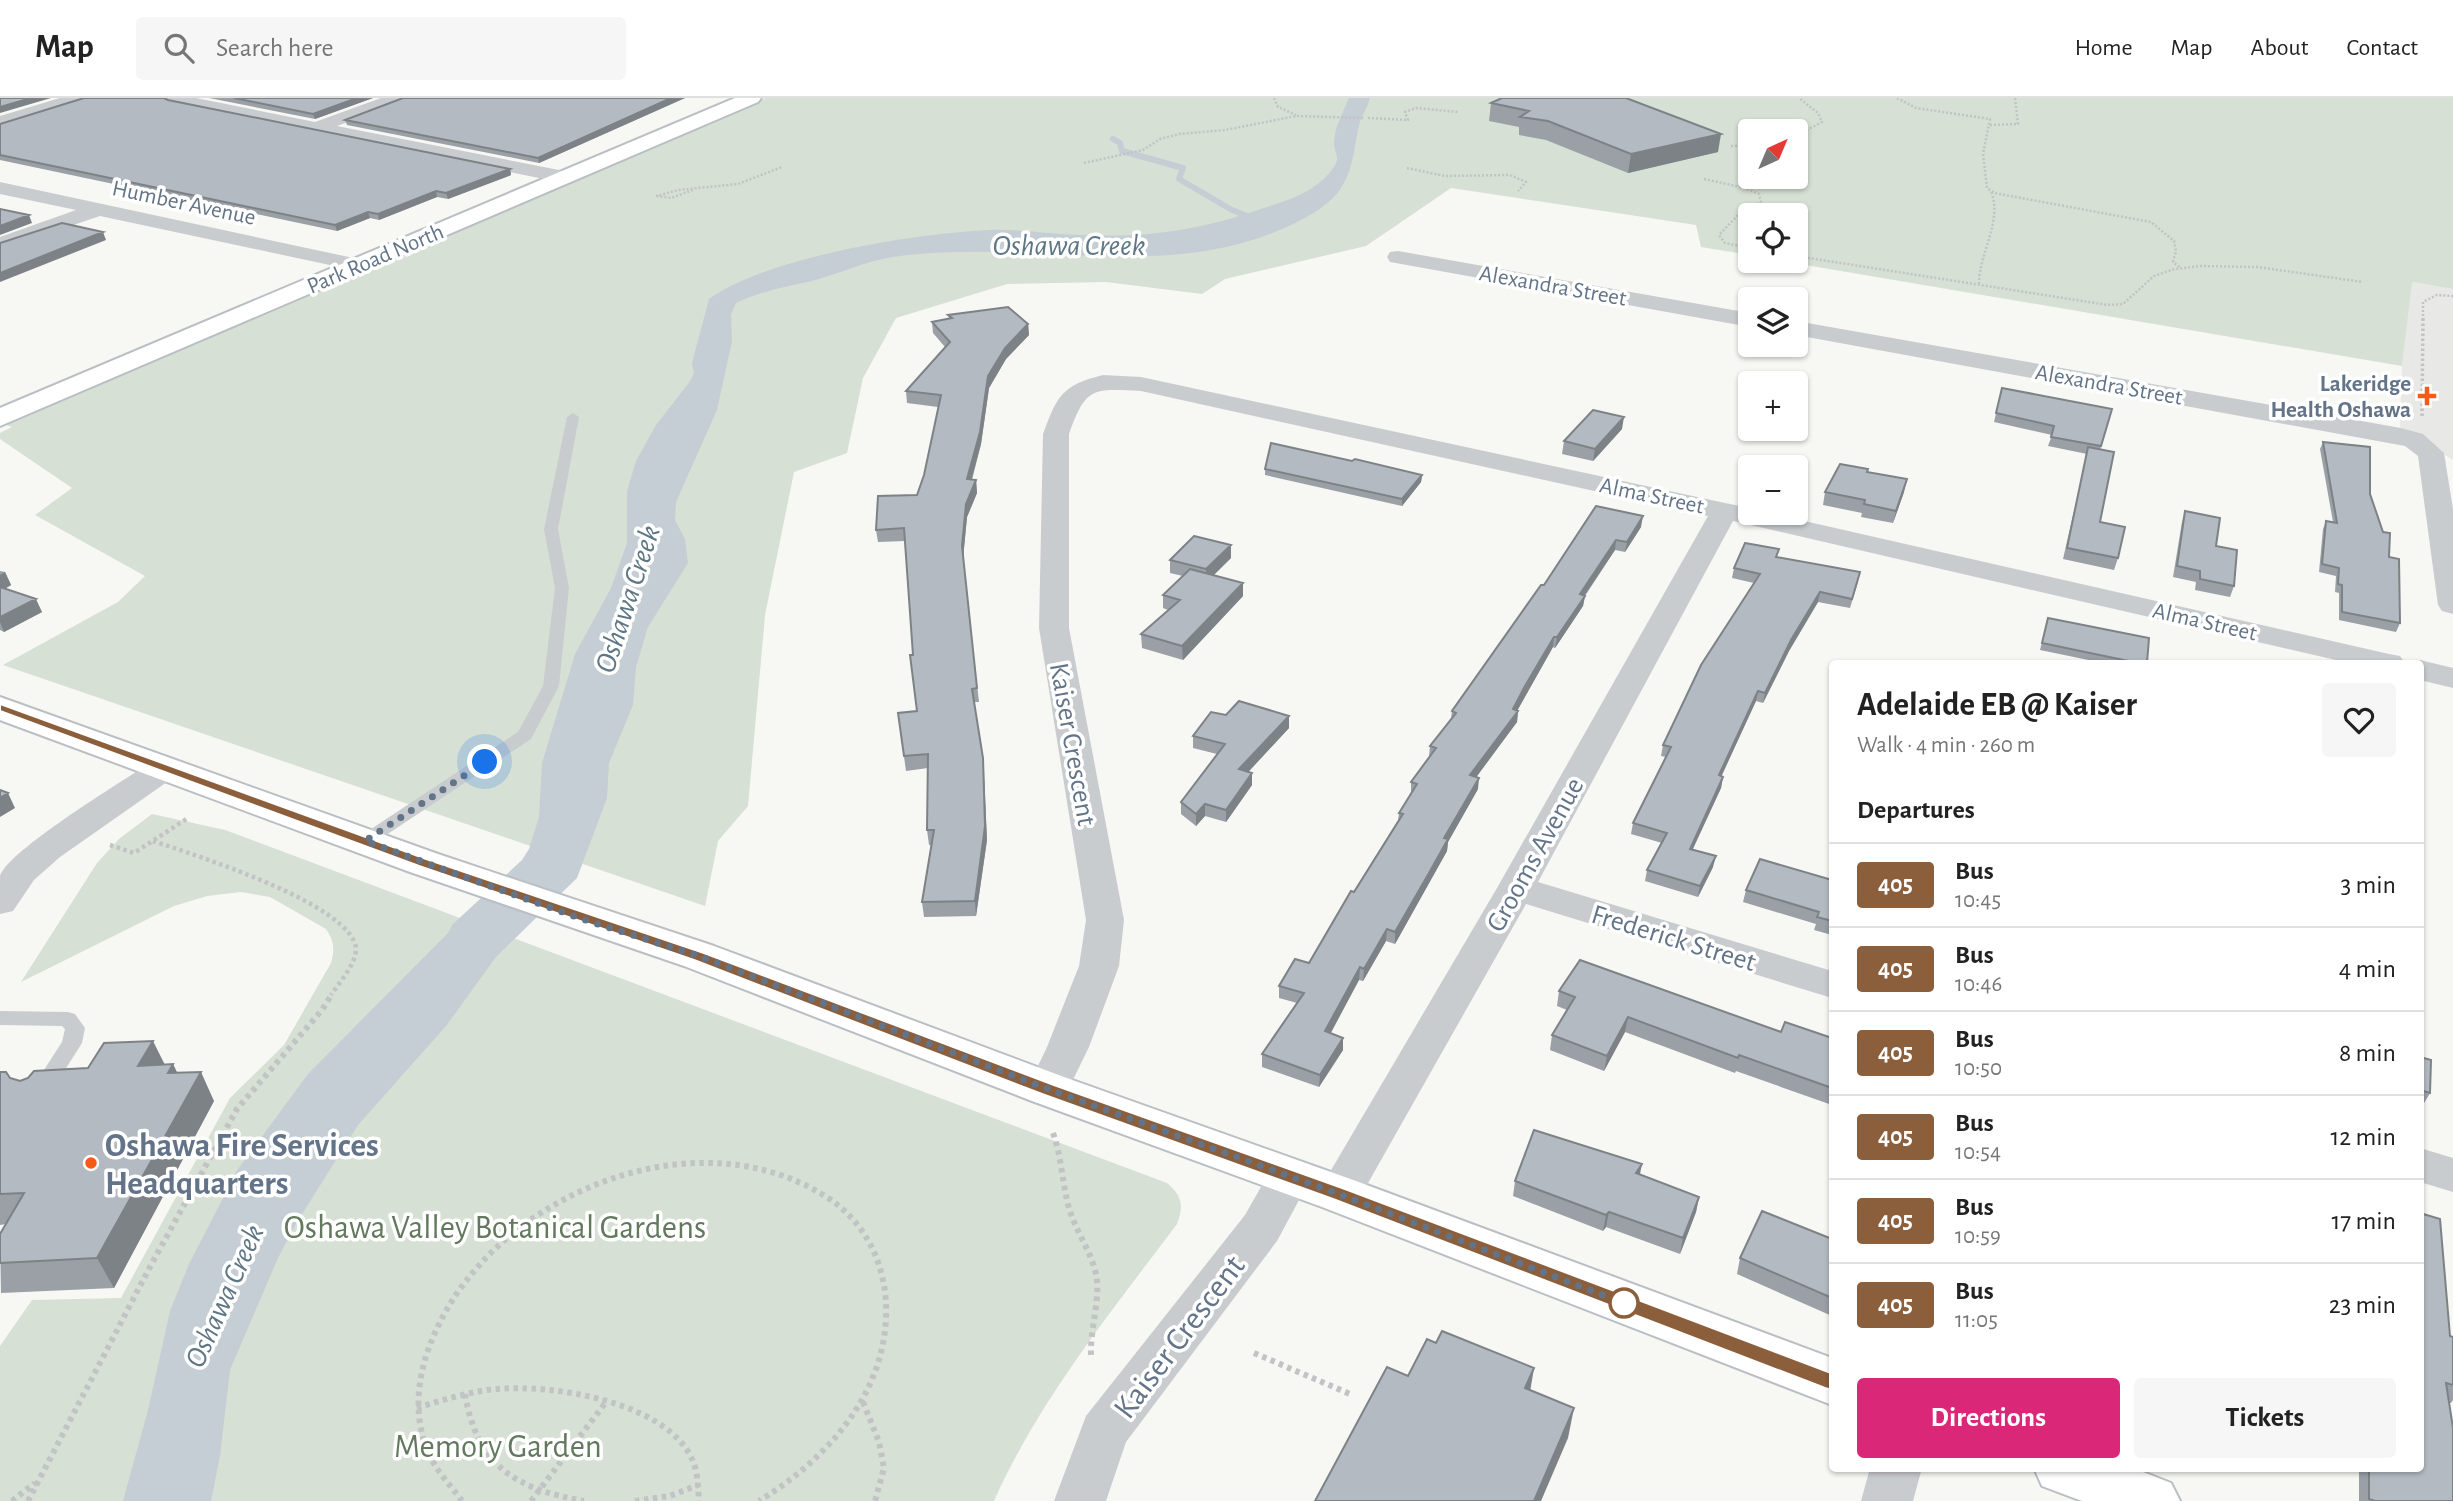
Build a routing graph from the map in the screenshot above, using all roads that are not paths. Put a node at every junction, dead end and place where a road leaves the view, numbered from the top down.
1 (78, 98) edge
2 (170, 98) edge
3 (397, 98) edge
4 (751, 98) edge
5 (0, 122) edge
6 (317, 127) junction
7 (564, 177) junction
8 (0, 188) edge
9 (96, 210) junction
10 (0, 244) edge
11 (1398, 257) dead end
12 (358, 265) junction
13 (1738, 318) edge
14 (1808, 330) edge
15 (1077, 391) joint
16 (573, 417) dead end
17 (0, 418) edge
18 (2446, 501) edge
19 (1725, 511) junction
20 (2453, 605) edge
21 (2376, 660) edge
22 (2424, 671) edge
23 (2453, 678) edge
24 (0, 708) edge
25 (165, 768) junction
26 (365, 841) junction
27 (1516, 888) junction
28 (0, 902) edge
29 (1829, 984) edge
30 (0, 1018) edge
31 (35, 1100) edge
32 (1050, 1111) junction
33 (2424, 1166) edge
34 (2453, 1175) edge
35 (1290, 1176) junction
36 (1339, 1194) junction
37 (1829, 1381) edge
38 (1895, 1472) edge
39 (2073, 1472) edge
40 (1080, 1501) edge
41 (1887, 1501) edge
42 (2151, 1501) edge

1 - 5 street
2 - 6 street
3 - 6 street
4 - 7 main road, Park Road North
6 - 7 street
7 - 12 main road, Park Road North
8 - 9 street, Humber Avenue
9 - 10 street
9 - 12 street, Humber Avenue
11 - 13 street, Alexandra Street
12 - 17 main road, Park Road North
14 - 18 street, Alexandra Street
15 - 19 street, Alma Street
15 - 32 street, Kaiser Crescent
16 - 26 lane
18 - 20 street
19 - 21 street, Alma Street
19 - 27 street, Grooms Avenue
22 - 23 street
24 - 25 main road
25 - 26 main road
25 - 28 street
26 - 32 main road
27 - 29 street, Frederick Street
27 - 36 street, Grooms Avenue
30 - 31 lane
32 - 35 main road
33 - 34 street
35 - 36 main road
35 - 40 street, Kaiser Crescent
36 - 37 main road
38 - 41 street
39 - 42 main road

